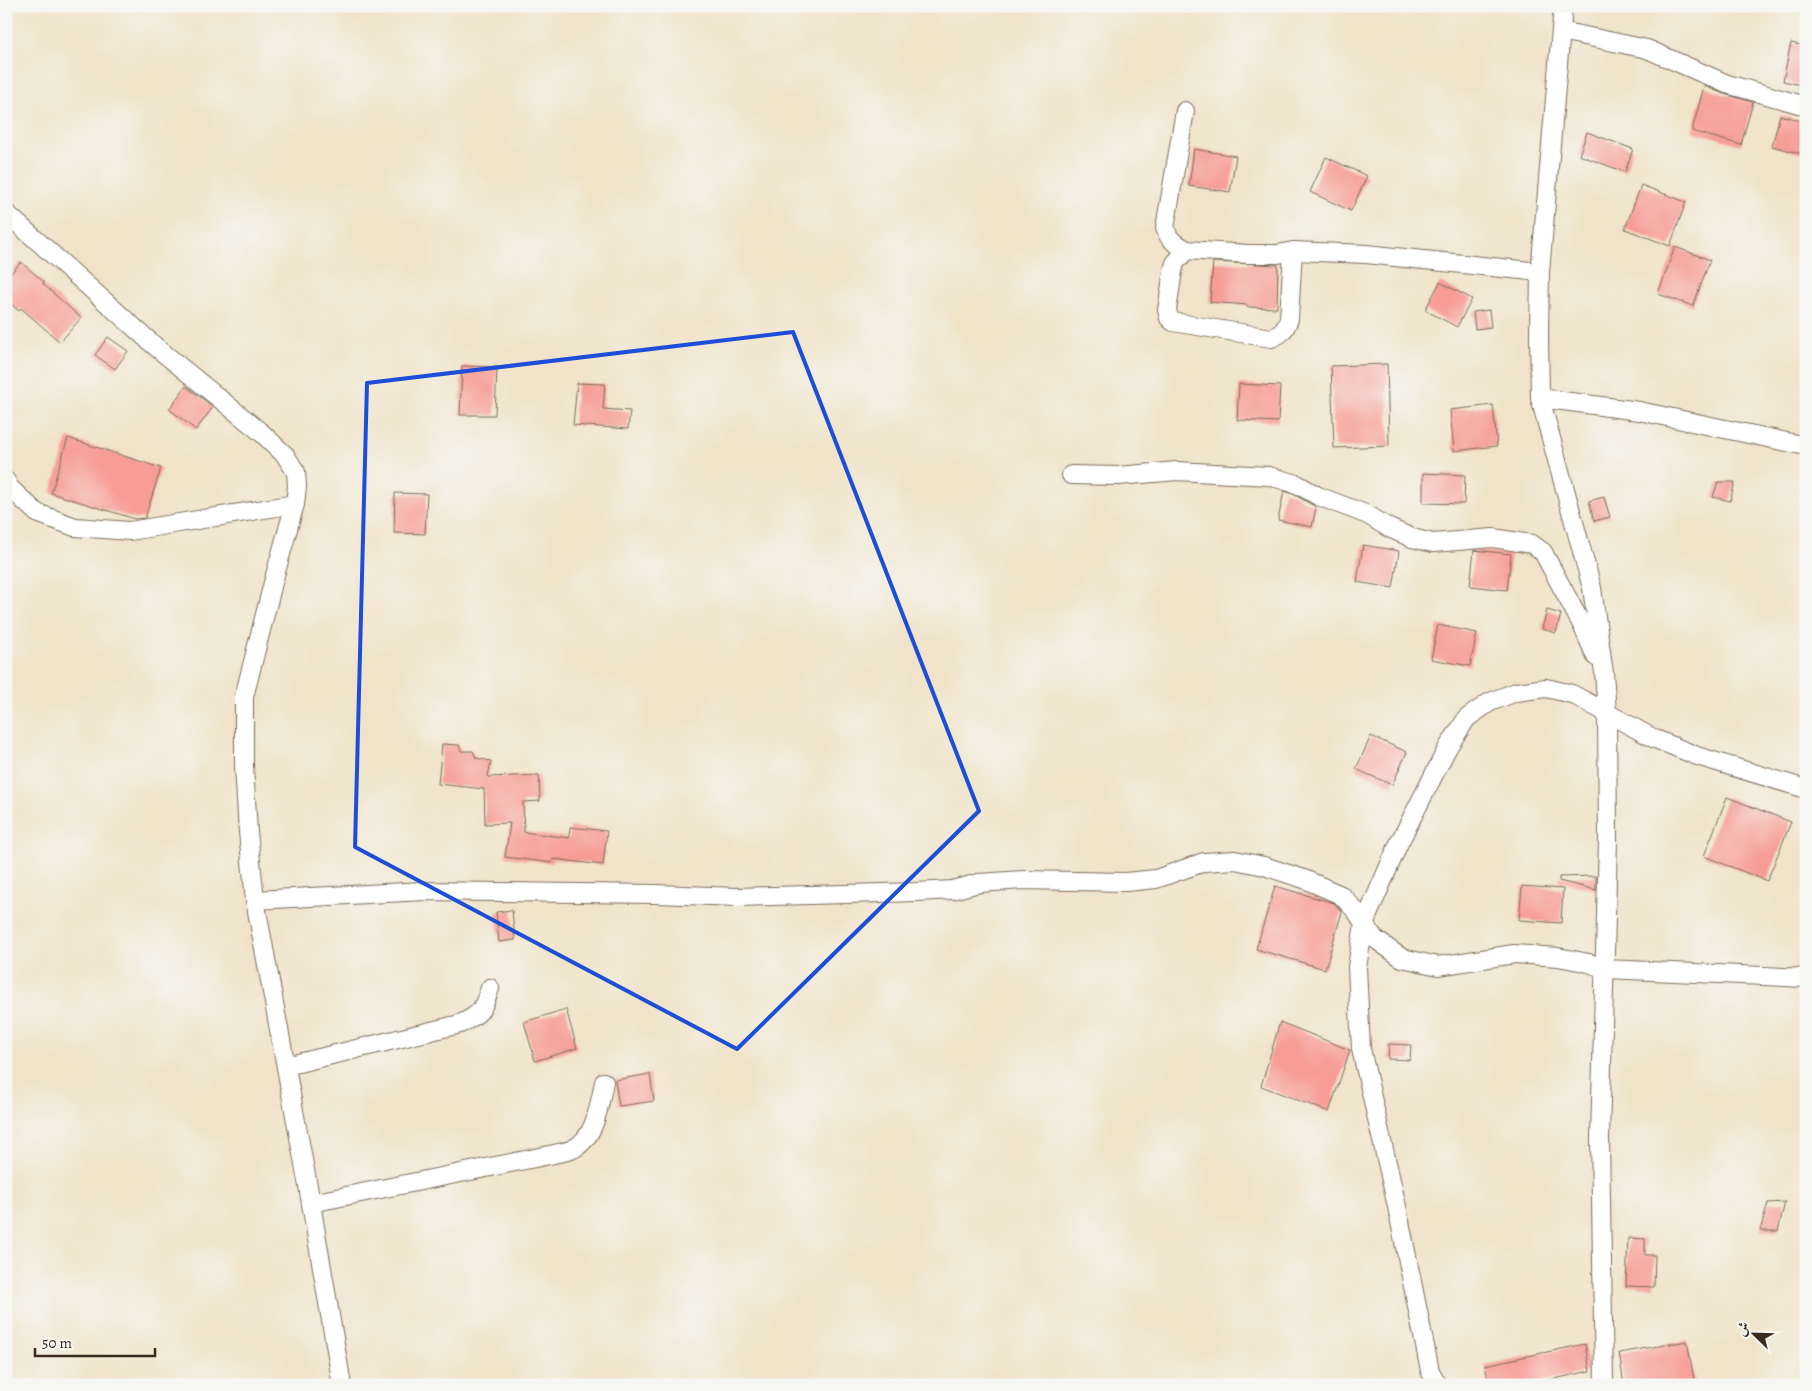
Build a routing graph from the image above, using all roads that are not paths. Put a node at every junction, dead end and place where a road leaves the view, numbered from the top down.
1 (1563, 6) edge
2 (1561, 31) junction
3 (1806, 106) edge
4 (1186, 112) dead end
5 (6, 213) edge
6 (1187, 250) junction
7 (1293, 252) junction
8 (1540, 272) junction
9 (1540, 398) junction
10 (1806, 446) edge
11 (1071, 474) dead end
12 (6, 481) edge
13 (295, 504) junction
14 (1604, 673) junction
15 (1607, 712) junction
16 (1806, 789) edge
17 (255, 900) junction
18 (1364, 924) junction
19 (1605, 969) junction
20 (1806, 978) edge
21 (490, 988) dead end
22 (286, 1066) junction
23 (604, 1082) dead end
24 (311, 1203) junction
25 (342, 1385) edge
26 (1438, 1385) edge
27 (1604, 1385) edge

1 - 2 street
2 - 3 street
2 - 8 street
4 - 6 street
5 - 13 street
6 - 7 street
6 - 7 street
7 - 8 street
8 - 9 street
9 - 10 street
9 - 14 street
11 - 14 street
12 - 13 street
13 - 17 street
14 - 15 street
15 - 16 street
15 - 18 street
15 - 19 street
17 - 18 street
17 - 22 street
18 - 19 street
18 - 26 street
19 - 20 street
19 - 27 street
21 - 22 street
22 - 24 street
23 - 24 street
24 - 25 street

